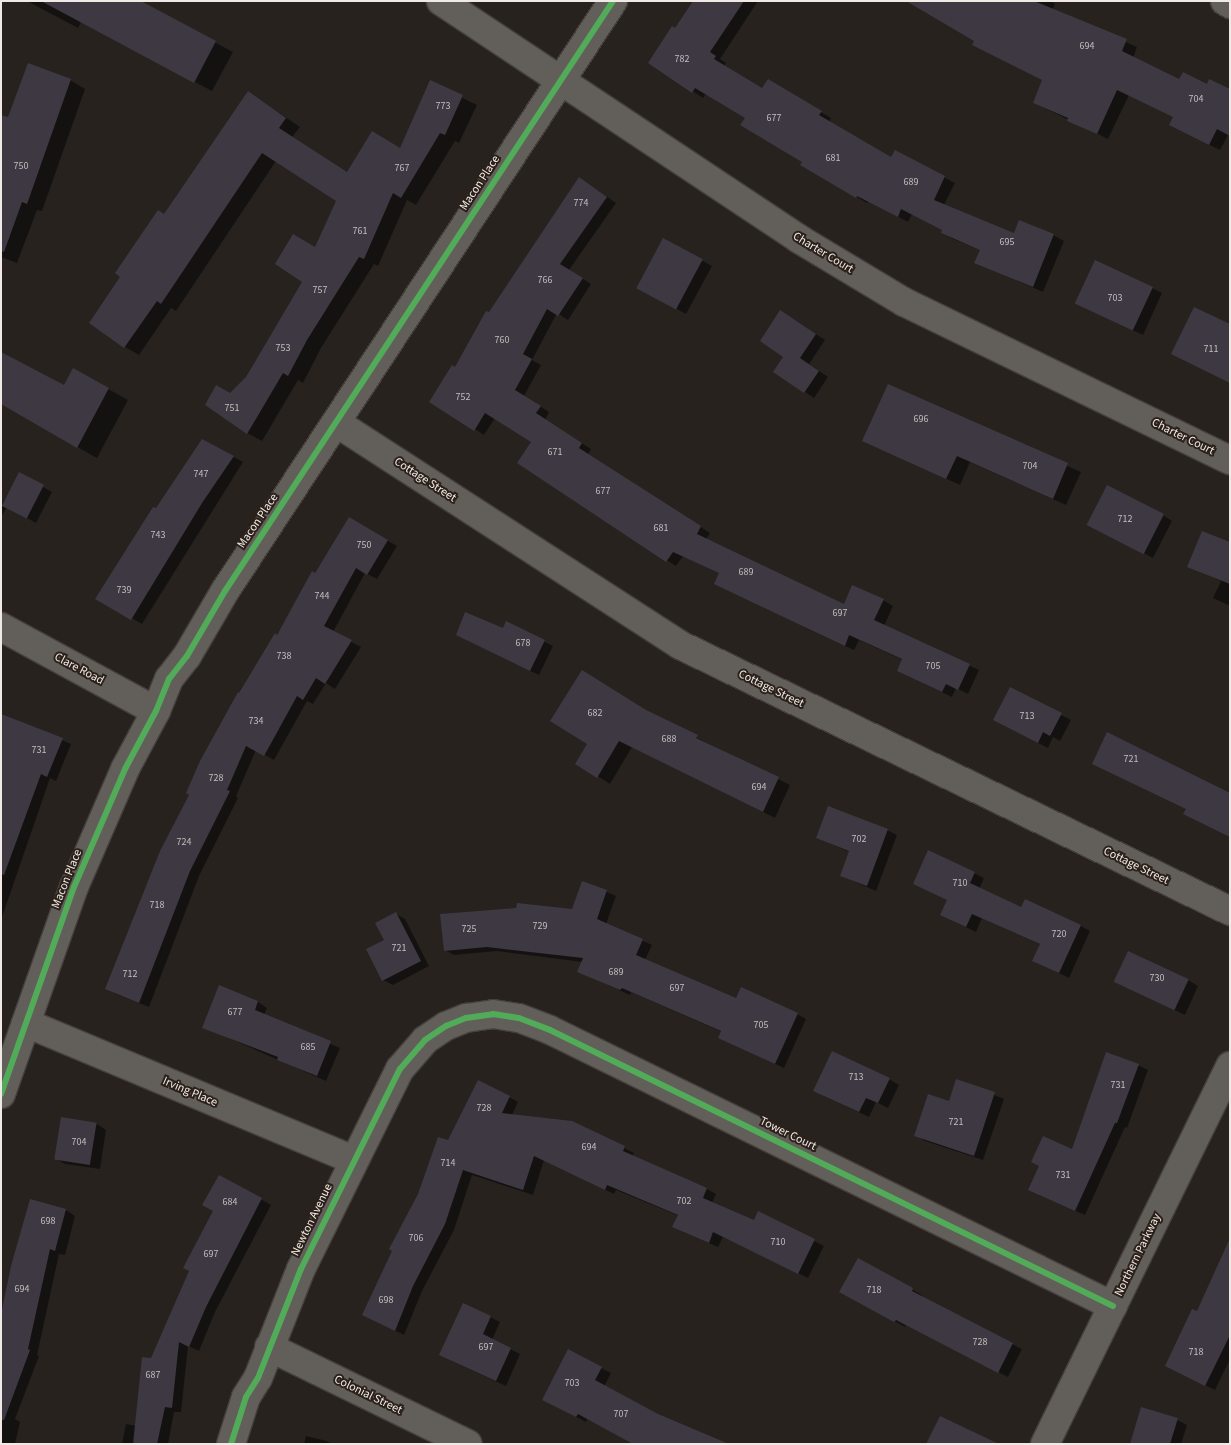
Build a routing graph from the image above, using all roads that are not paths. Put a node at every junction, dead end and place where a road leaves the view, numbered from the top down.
1 (442, 1) edge
2 (613, 1) edge
3 (1225, 1) edge
4 (1230, 4) edge
5 (560, 81) junction
6 (337, 422) junction
7 (1230, 460) edge
8 (1, 627) edge
9 (156, 711) junction
10 (1230, 912) edge
11 (26, 1024) junction
12 (446, 1026) joint
13 (1230, 1066) edge
14 (1, 1094) edge
15 (354, 1160) junction
16 (1113, 1306) junction
17 (269, 1347) junction
18 (231, 1444) edge
19 (468, 1444) edge
20 (1045, 1444) edge

1 - 5 street, Charter Court
2 - 5 street, Macon Place
3 - 4 street
5 - 6 street, Macon Place
5 - 7 street, Charter Court
6 - 9 street, Macon Place
6 - 10 street, Cottage Street
8 - 9 street, Clare Road
9 - 11 street, Macon Place
11 - 14 street, Macon Place
11 - 15 street, Irving Place
12 - 15 street, Newton Avenue
12 - 16 street, Tower Court
13 - 16 street, Northern Parkway
15 - 17 street, Newton Avenue
16 - 20 street, Northern Parkway
17 - 18 street, Newton Avenue
17 - 19 street, Colonial Street

